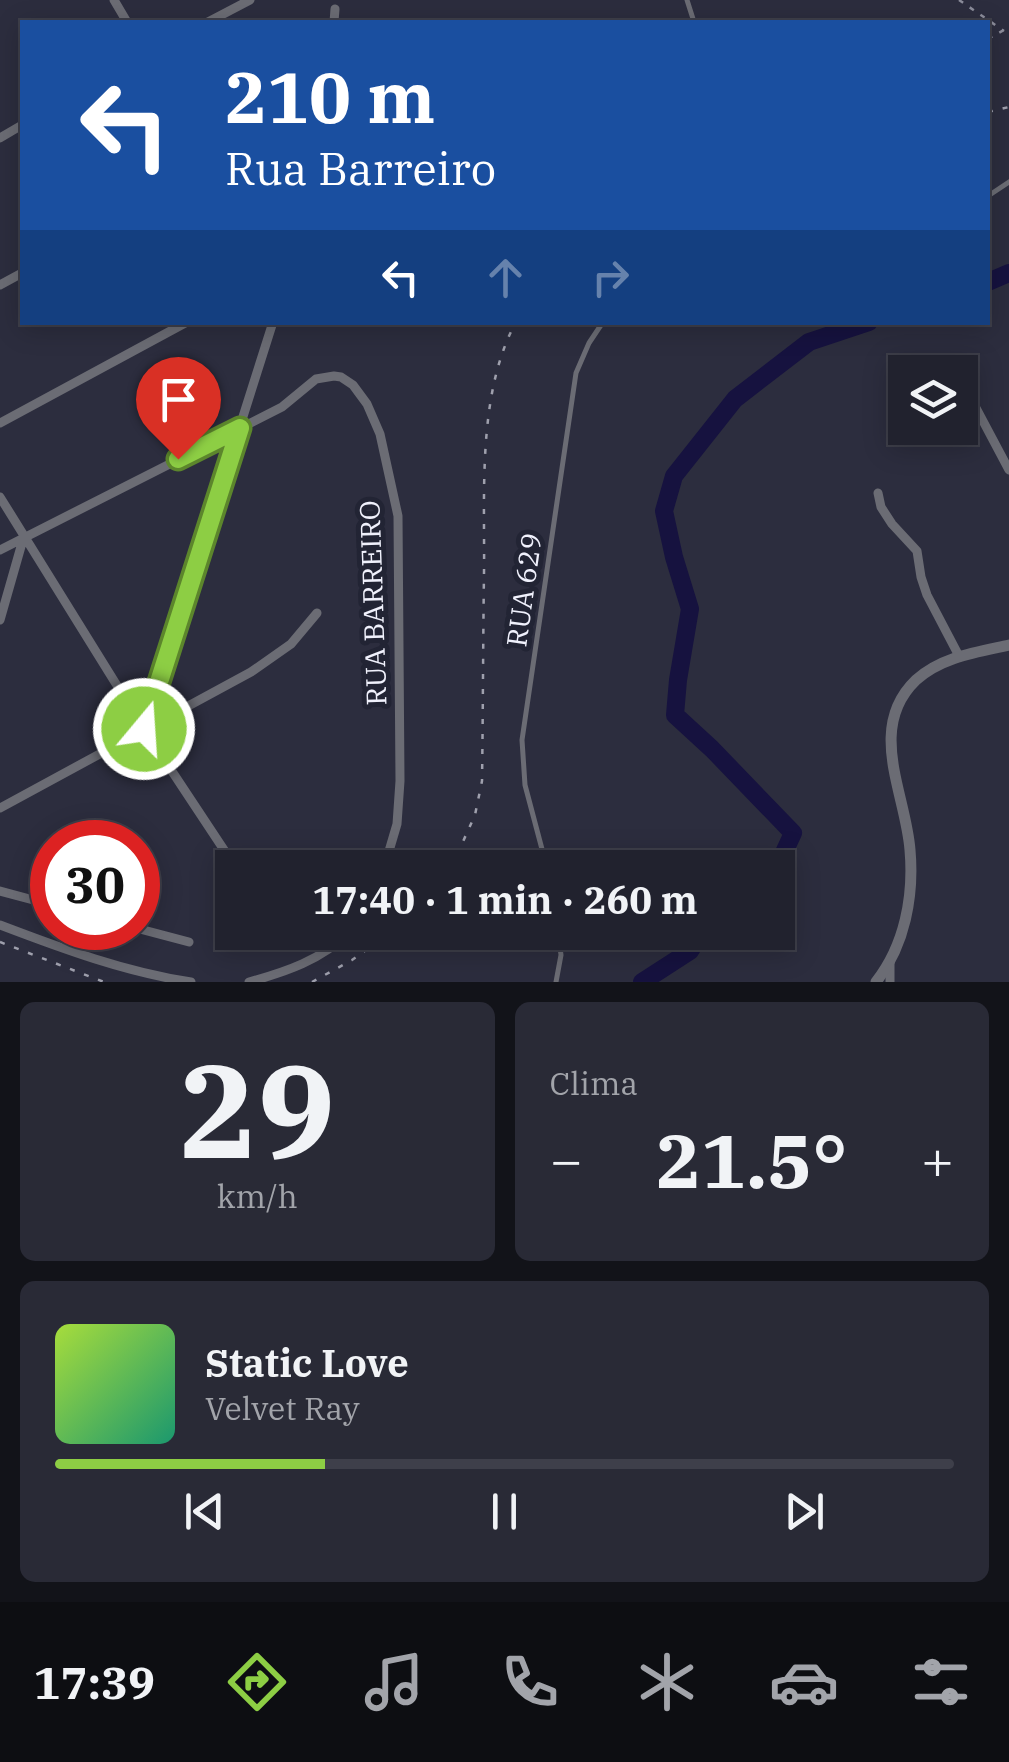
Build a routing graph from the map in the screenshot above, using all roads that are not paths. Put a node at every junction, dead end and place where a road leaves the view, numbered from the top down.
1 (250, 0) edge
2 (335, 9) dead end
3 (212, 20) edge
4 (334, 20) edge
5 (181, 325) edge
6 (272, 325) edge
7 (601, 325) edge
8 (978, 412) edge
9 (0, 423) edge
10 (240, 428) junction
11 (1009, 470) edge
12 (878, 492) dead end
13 (0, 497) edge
14 (24, 536) junction
15 (0, 550) edge
16 (317, 613) dead end
17 (0, 620) edge
18 (1009, 645) edge
19 (958, 656) junction
20 (144, 729) junction
21 (0, 808) edge
22 (224, 850) edge
23 (389, 850) edge
24 (542, 850) edge
25 (0, 891) edge
26 (30, 899) edge
27 (0, 925) edge
28 (160, 934) edge
29 (189, 942) dead end
30 (326, 950) edge
31 (560, 950) edge
32 (890, 962) junction
33 (191, 982) edge
34 (249, 982) edge
35 (556, 982) edge
36 (876, 982) edge
37 (890, 982) edge

1 - 3 street
2 - 4 street
5 - 9 street
6 - 10 street
7 - 24 lane, RUA 629
8 - 11 street
10 - 14 street, RUA BARREIRO
10 - 20 street
10 - 23 street, RUA BARREIRO
12 - 19 street
13 - 14 street
14 - 15 street, RUA BARREIRO
14 - 17 street
14 - 20 street
16 - 20 street
18 - 19 street
19 - 32 street
20 - 21 street
20 - 22 street
25 - 26 street
27 - 33 street
28 - 29 street
30 - 34 street
31 - 35 lane
32 - 36 street
32 - 37 street

